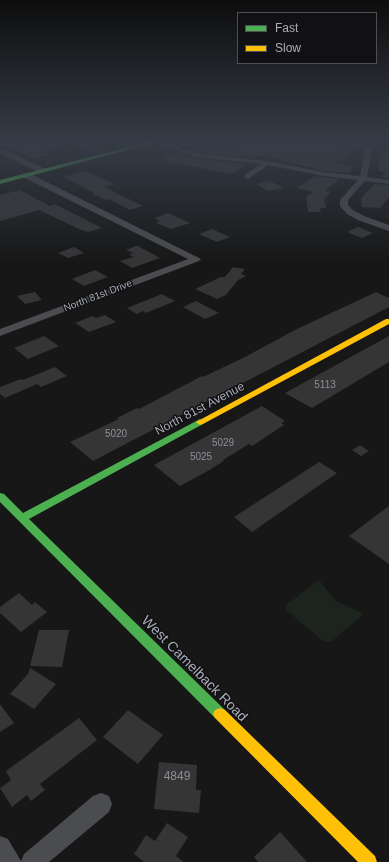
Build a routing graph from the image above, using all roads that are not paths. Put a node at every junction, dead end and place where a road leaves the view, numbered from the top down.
1 (43, 183) edge
2 (360, 183) edge
3 (389, 228) edge
4 (389, 321) edge
5 (0, 333) edge
6 (0, 496) edge
7 (22, 518) junction
8 (101, 804) dead end
9 (0, 847) edge
10 (10, 862) edge
11 (32, 862) edge
12 (369, 862) edge

1 - 5 street, North 81st Drive
2 - 3 street
4 - 7 main road, North 81st Avenue
6 - 7 main road, West Camelback Road
7 - 12 main road, West Camelback Road
8 - 11 street
9 - 10 street

